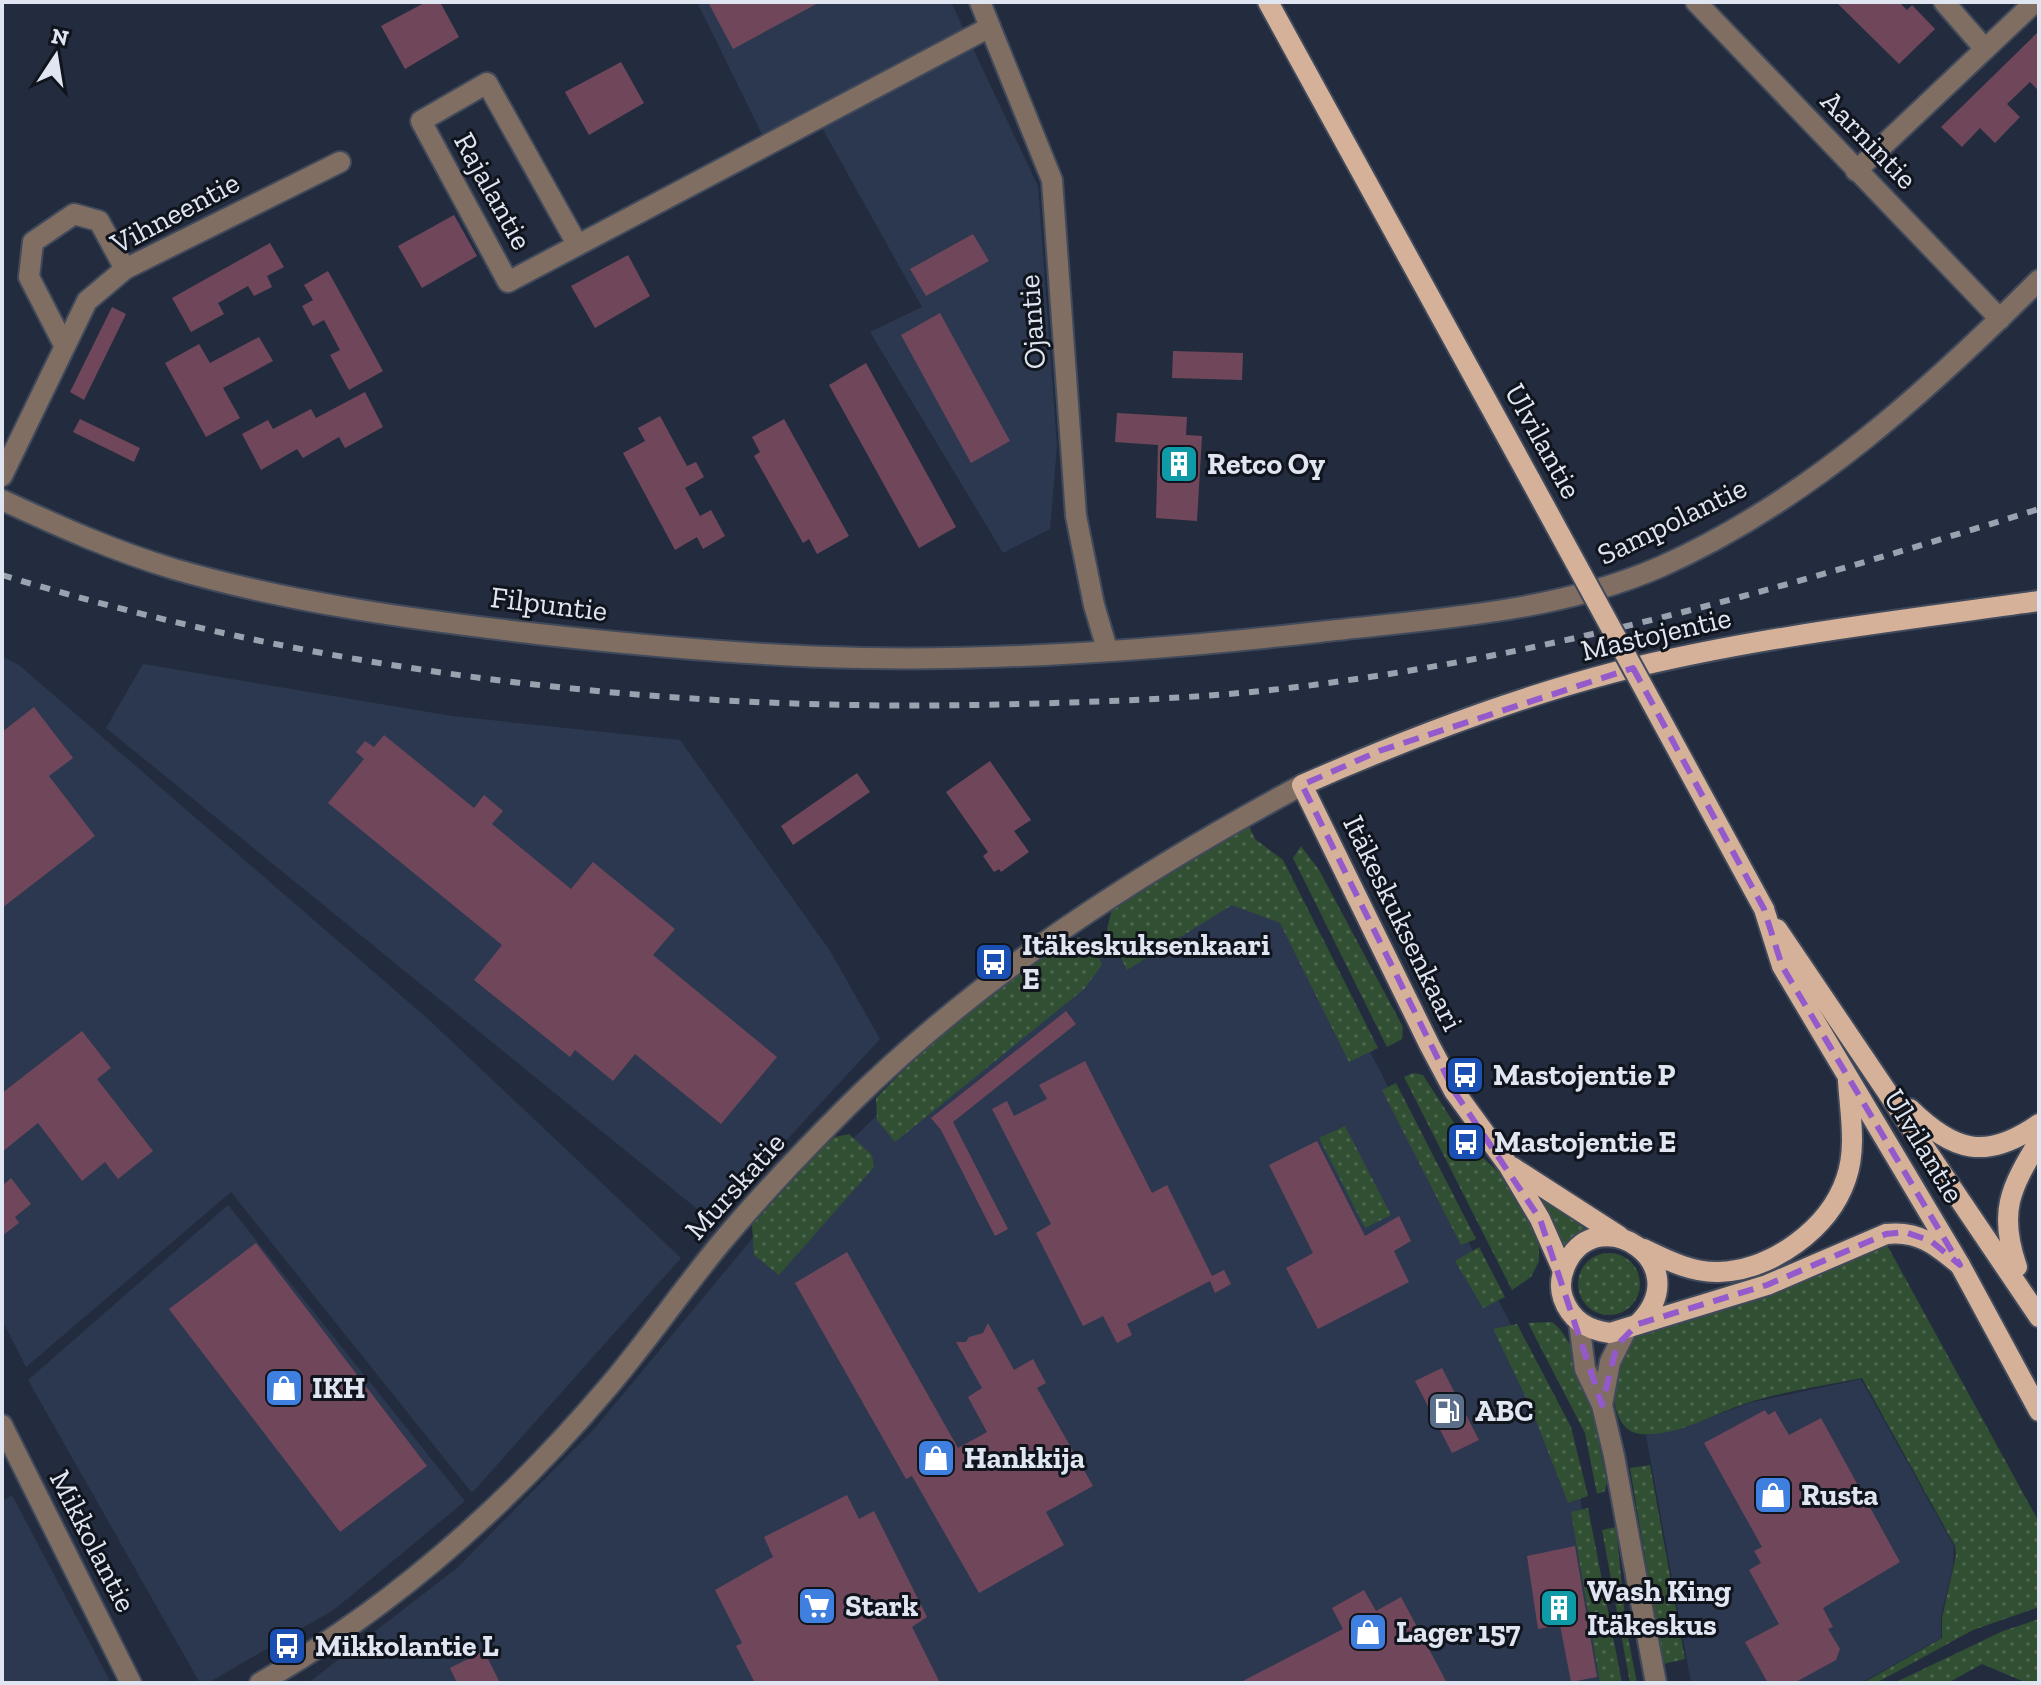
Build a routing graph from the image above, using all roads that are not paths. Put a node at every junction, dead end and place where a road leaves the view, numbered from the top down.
1 (980, 2) edge
2 (1268, 2) edge
3 (1696, 2) edge
4 (1944, 2) edge
5 (2035, 2) edge
6 (990, 27) junction
7 (1985, 49) junction
8 (340, 162) dead end
9 (1856, 171) junction
10 (577, 244) junction
11 (125, 269) junction
12 (2039, 280) edge
13 (2000, 319) junction
14 (64, 345) junction
15 (2, 476) edge
16 (2, 500) edge
17 (2039, 601) edge
18 (1107, 649) junction
19 (1302, 785) junction
20 (1764, 909) junction
21 (1877, 1076) junction
22 (1848, 1077) junction
23 (2039, 1124) edge
24 (2039, 1141) edge
25 (1508, 1165) junction
26 (1621, 1237) junction
27 (1640, 1247) junction
28 (1960, 1265) junction
29 (1563, 1271) junction
30 (2024, 1290) junction
31 (2039, 1317) edge
32 (1579, 1322) junction
33 (1632, 1327) junction
34 (1602, 1405) junction
35 (2039, 1411) edge
36 (2, 1425) edge
37 (131, 1683) edge
38 (260, 1683) edge
39 (1656, 1683) edge

1 - 6 street, Ojantie
2 - 20 main road, Ulvilantie, bridge
3 - 9 street, Aarnintie
4 - 7 street
5 - 7 street
6 - 10 street, Rajalantie
6 - 18 street, Ojantie
7 - 9 street
8 - 11 street, Vihneentie
9 - 13 street, Aarnintie
10 - 10 street, Rajalantie
11 - 14 street, Vihneentie
11 - 14 street
12 - 13 street, Sampolantie
13 - 18 street, Sampolantie
14 - 15 street, Vihneentie
16 - 18 street, Filpuntie
17 - 19 main road, Mastojentie
19 - 25 main road, Itäkeskuksenkaari
19 - 38 street, Murskatie
20 - 21 main road, Ulvilantie
20 - 22 main road, Ulvilantie
21 - 23 main road
21 - 30 main road, Ulvilantie
22 - 27 main road
22 - 28 main road, Ulvilantie
24 - 30 main road
25 - 26 main road, Itäkeskuksenkaari
25 - 29 main road, Itäkeskuksenkaari
26 - 27 main road
26 - 29 main road
27 - 33 main road
28 - 33 main road
28 - 35 main road, Ulvilantie
29 - 32 main road
30 - 31 main road, Ulvilantie
32 - 33 main road
32 - 34 street
33 - 34 street
34 - 39 street
36 - 37 street, Mikkolantie

